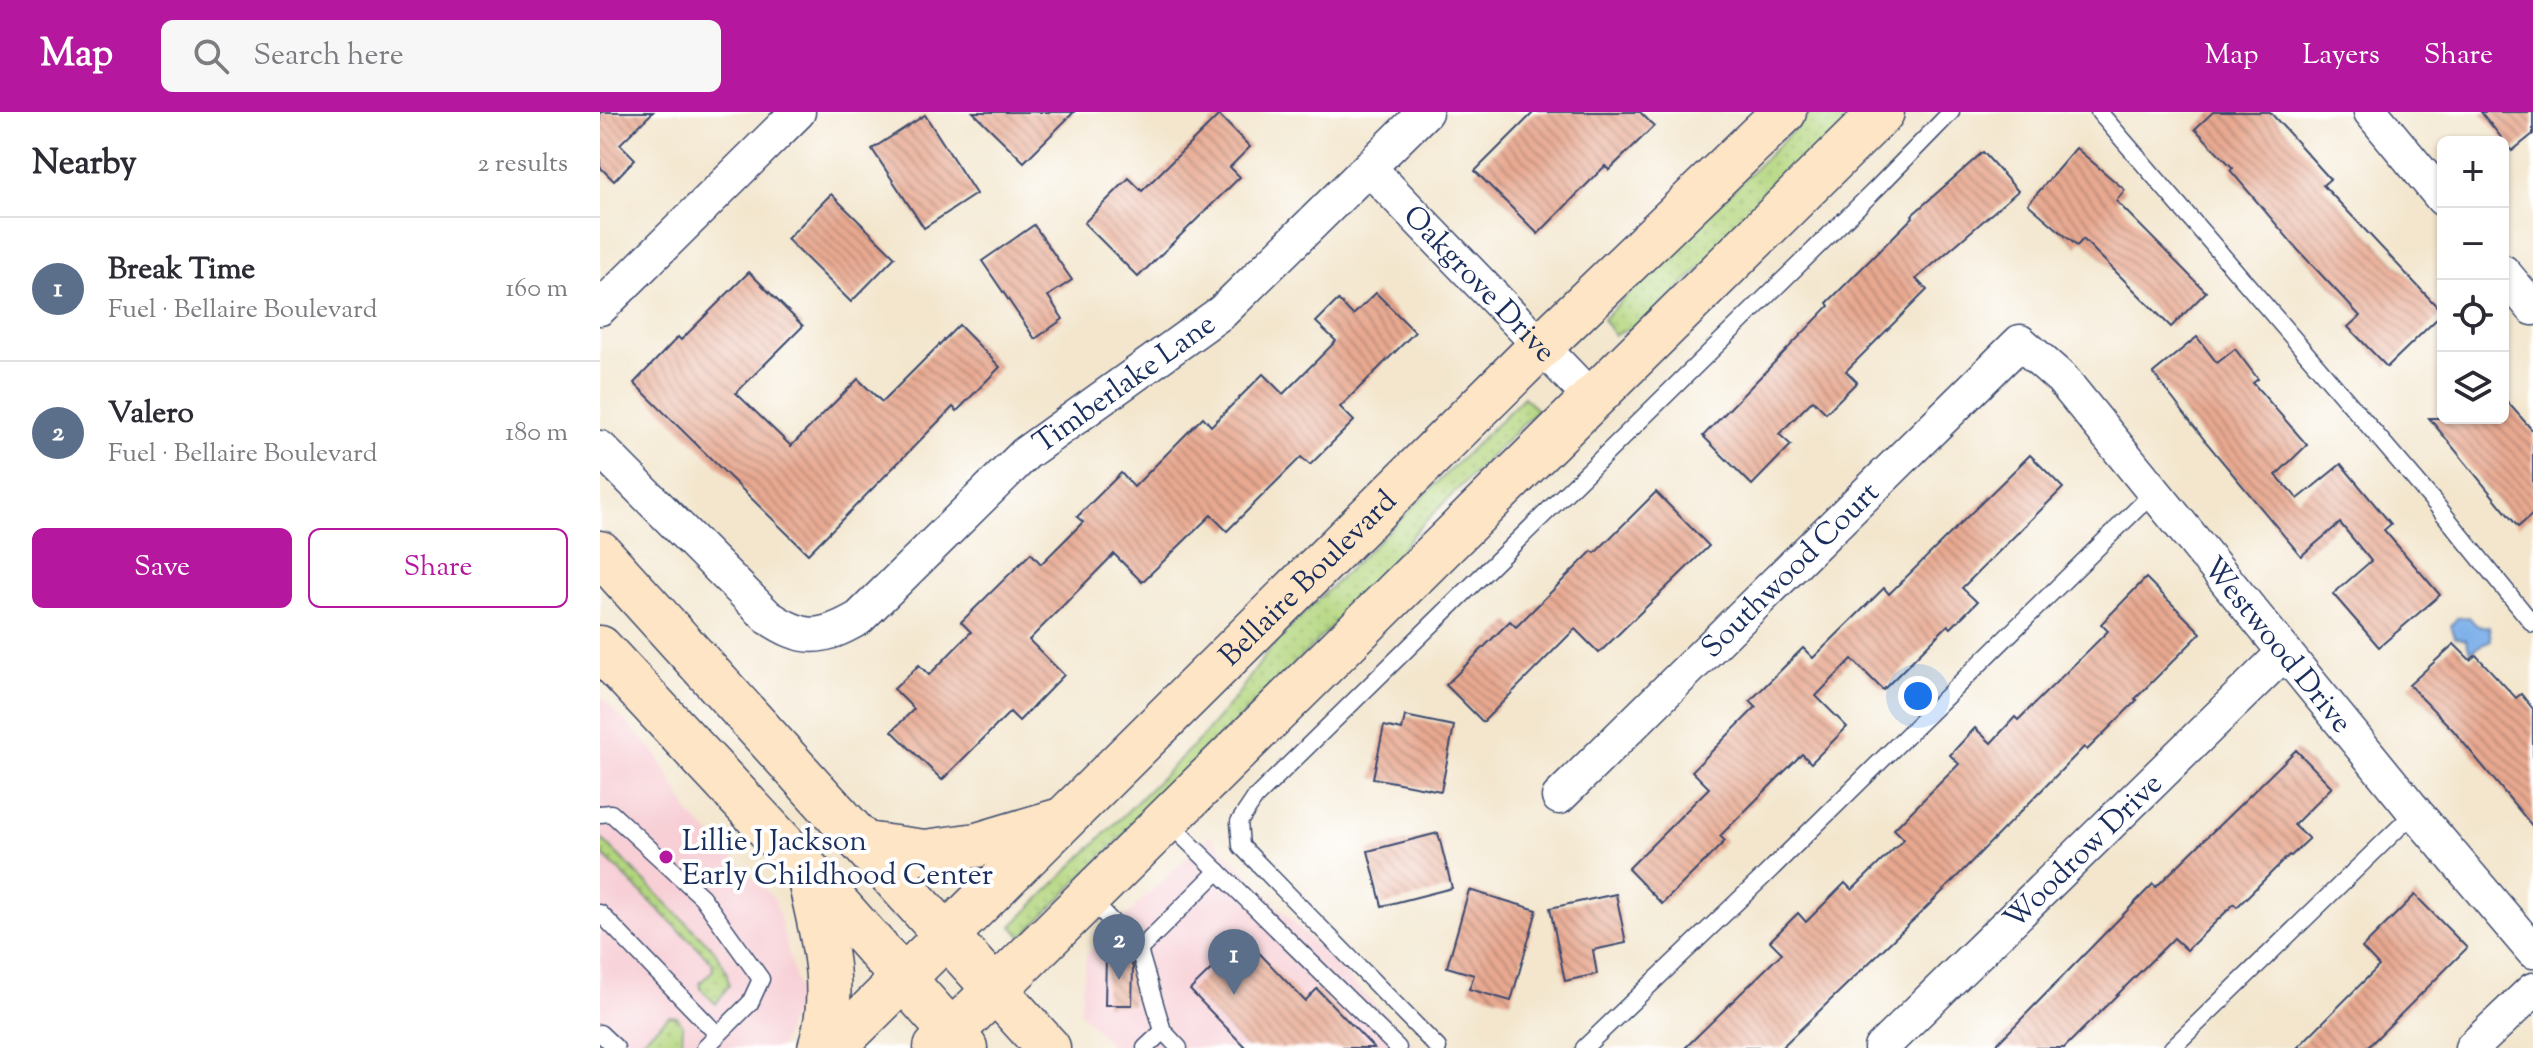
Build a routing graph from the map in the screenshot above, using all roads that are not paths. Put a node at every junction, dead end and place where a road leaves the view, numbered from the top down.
1 (798, 112) edge
2 (1425, 112) edge
3 (1784, 112) edge
4 (1882, 112) edge
5 (1951, 112) edge
6 (2371, 112) edge
7 (2103, 113) edge
8 (1369, 168) junction
9 (2437, 192) edge
10 (2509, 279) edge
11 (600, 308) edge
12 (2533, 308) edge
13 (2020, 342) joint
14 (1541, 346) junction
15 (1592, 399) junction
16 (600, 448) edge
17 (2154, 492) junction
18 (600, 553) edge
19 (2533, 624) edge
20 (600, 648) edge
21 (2285, 652) junction
22 (1559, 797) dead end
23 (2415, 812) junction
24 (600, 814) edge
25 (1064, 820) junction
26 (1166, 820) junction
27 (865, 844) junction
28 (807, 870) junction
29 (1218, 871) junction
30 (1088, 897) junction
31 (600, 913) edge
32 (948, 936) junction
33 (1139, 950) junction
34 (2533, 951) edge
35 (904, 979) junction
36 (995, 989) junction
37 (2533, 990) edge
38 (1163, 1031) junction
39 (600, 1033) edge
40 (718, 1035) junction
41 (951, 1043) edge
42 (616, 1048) edge
43 (705, 1048) edge
44 (820, 1048) edge
45 (833, 1048) edge
46 (1048, 1048) edge
47 (1145, 1048) edge
48 (1179, 1048) edge
49 (1398, 1048) edge
50 (1438, 1048) edge
51 (1584, 1048) edge
52 (1881, 1048) edge
53 (2172, 1048) edge
54 (2472, 1048) edge

1 - 11 street
2 - 8 street, Timberlake Lane
3 - 14 main road, Bellaire Boulevard
4 - 15 main road
5 - 50 lane
6 - 9 street
7 - 19 lane
8 - 14 street, Oakgrove Drive
8 - 16 street, Timberlake Lane
10 - 12 street
13 - 17 street, Westwood Drive
13 - 22 street, Southwood Court
14 - 15 street, Oakgrove Drive
14 - 25 main road, Bellaire Boulevard
15 - 26 main road
17 - 21 street, Westwood Drive
17 - 51 lane
18 - 27 main road
20 - 28 main road
21 - 23 street, Westwood Drive
21 - 52 street, Woodrow Drive
23 - 34 street, Westwood Drive
23 - 53 lane
24 - 40 lane
25 - 27 main road
25 - 32 main road, Bellaire Boulevard
26 - 29 lane
26 - 30 main road
27 - 32 main road
28 - 35 main road
28 - 44 main road
29 - 33 lane
29 - 49 lane
30 - 33 lane
30 - 36 main road
31 - 40 lane
32 - 35 main road, Bellaire Boulevard
32 - 36 main road
33 - 38 lane
35 - 41 main road
35 - 45 main road, Bellaire Boulevard
36 - 41 main road
36 - 46 main road
37 - 54 street
38 - 47 lane
38 - 48 lane
39 - 42 lane
40 - 43 lane

